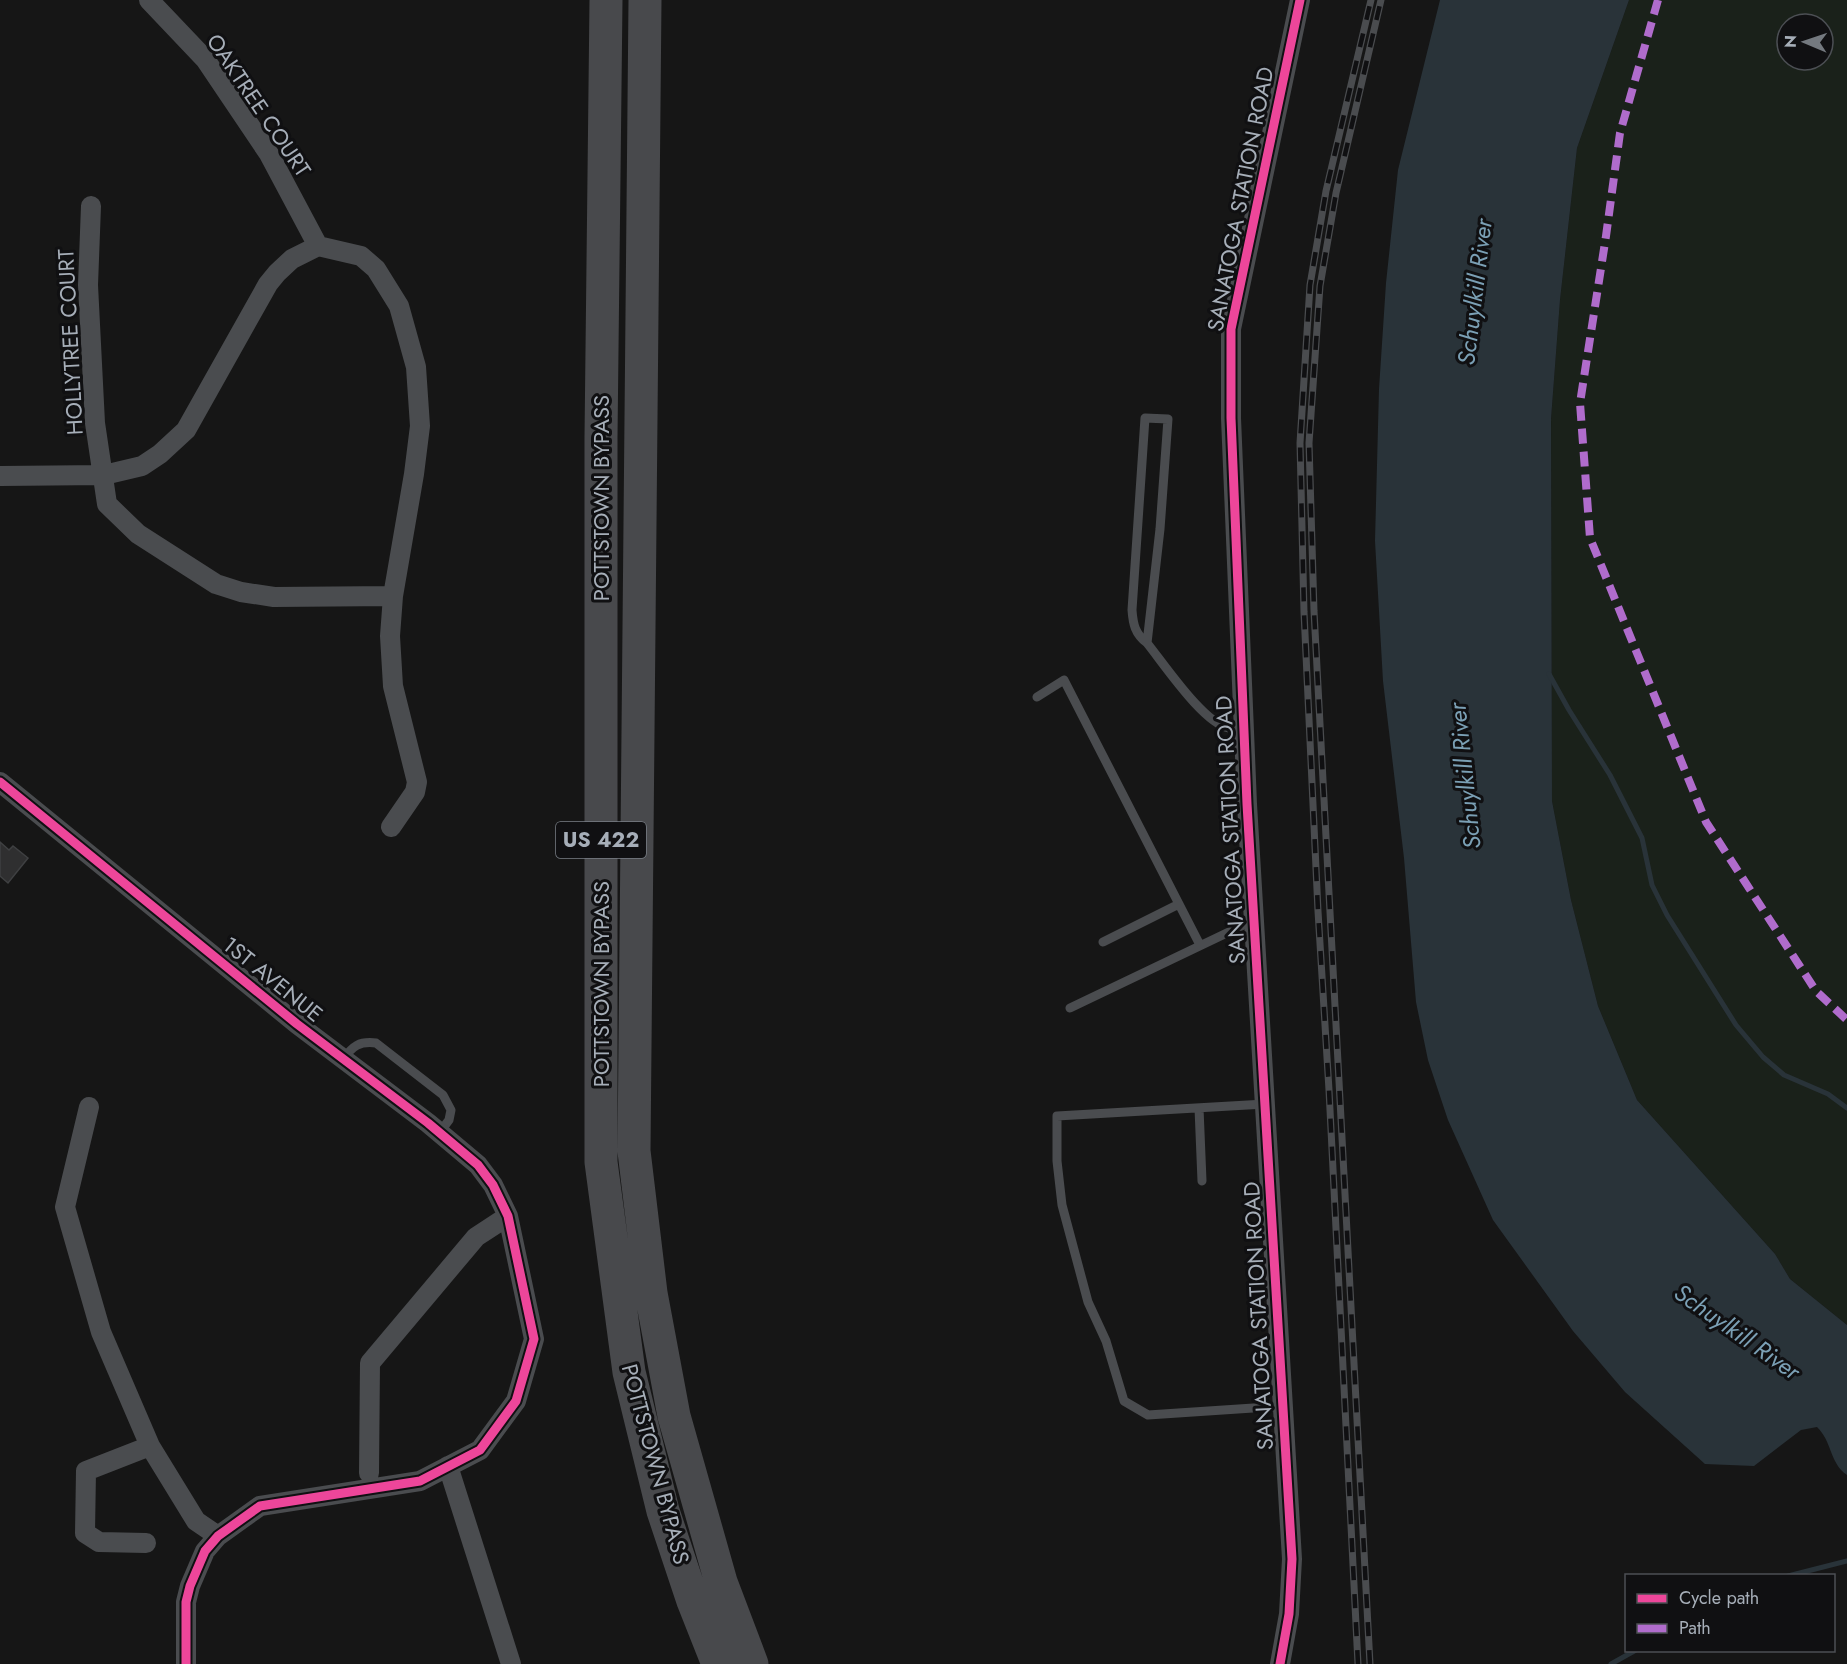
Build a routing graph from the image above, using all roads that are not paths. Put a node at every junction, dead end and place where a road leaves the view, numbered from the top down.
1 (149, 0) edge
2 (606, 0) edge
3 (645, 0) edge
4 (1300, 0) edge
5 (91, 206) dead end
6 (318, 246) junction
7 (104, 475) junction
8 (0, 476) edge
9 (393, 596) junction
10 (1147, 643) junction
11 (1037, 697) dead end
12 (1244, 728) junction
13 (0, 782) edge
14 (391, 827) dead end
15 (1179, 904) junction
16 (1254, 920) junction
17 (1103, 942) dead end
18 (1200, 945) junction
19 (1070, 1008) dead end
20 (343, 1059) junction
21 (1265, 1104) junction
22 (89, 1107) dead end
23 (1199, 1108) junction
24 (440, 1132) junction
25 (1203, 1181) dead end
26 (508, 1216) junction
27 (1283, 1406) junction
28 (150, 1446) junction
29 (448, 1466) junction
30 (369, 1473) dead end
31 (218, 1536) junction
32 (146, 1543) dead end
33 (186, 1664) edge
34 (511, 1664) edge
35 (718, 1664) edge
36 (752, 1664) edge
37 (1280, 1664) edge

1 - 6 street, OAKTREE COURT
2 - 35 highway, POTTSTOWN BYPASS / US 422
3 - 36 highway, POTTSTOWN BYPASS / US 422
4 - 12 street, SANATOGA STATION ROAD
5 - 7 street, HOLLYTREE COURT
6 - 7 street
6 - 9 street
7 - 8 street
7 - 9 street, HOLLYTREE COURT
9 - 14 street
10 - 10 lane
10 - 12 lane
11 - 15 lane
12 - 16 street, SANATOGA STATION ROAD
13 - 20 street, 1ST AVENUE
15 - 17 lane
15 - 18 lane
16 - 18 lane
16 - 21 street, SANATOGA STATION ROAD
18 - 19 lane
20 - 24 street, 1ST AVENUE
20 - 24 lane
21 - 23 lane
21 - 27 street, SANATOGA STATION ROAD
22 - 28 street
23 - 25 lane
23 - 27 lane
24 - 26 street, 1ST AVENUE
26 - 29 street, 1ST AVENUE
26 - 30 street
27 - 37 street, SANATOGA STATION ROAD
28 - 31 street
28 - 32 street
29 - 31 street, 1ST AVENUE
29 - 34 street
31 - 33 street

